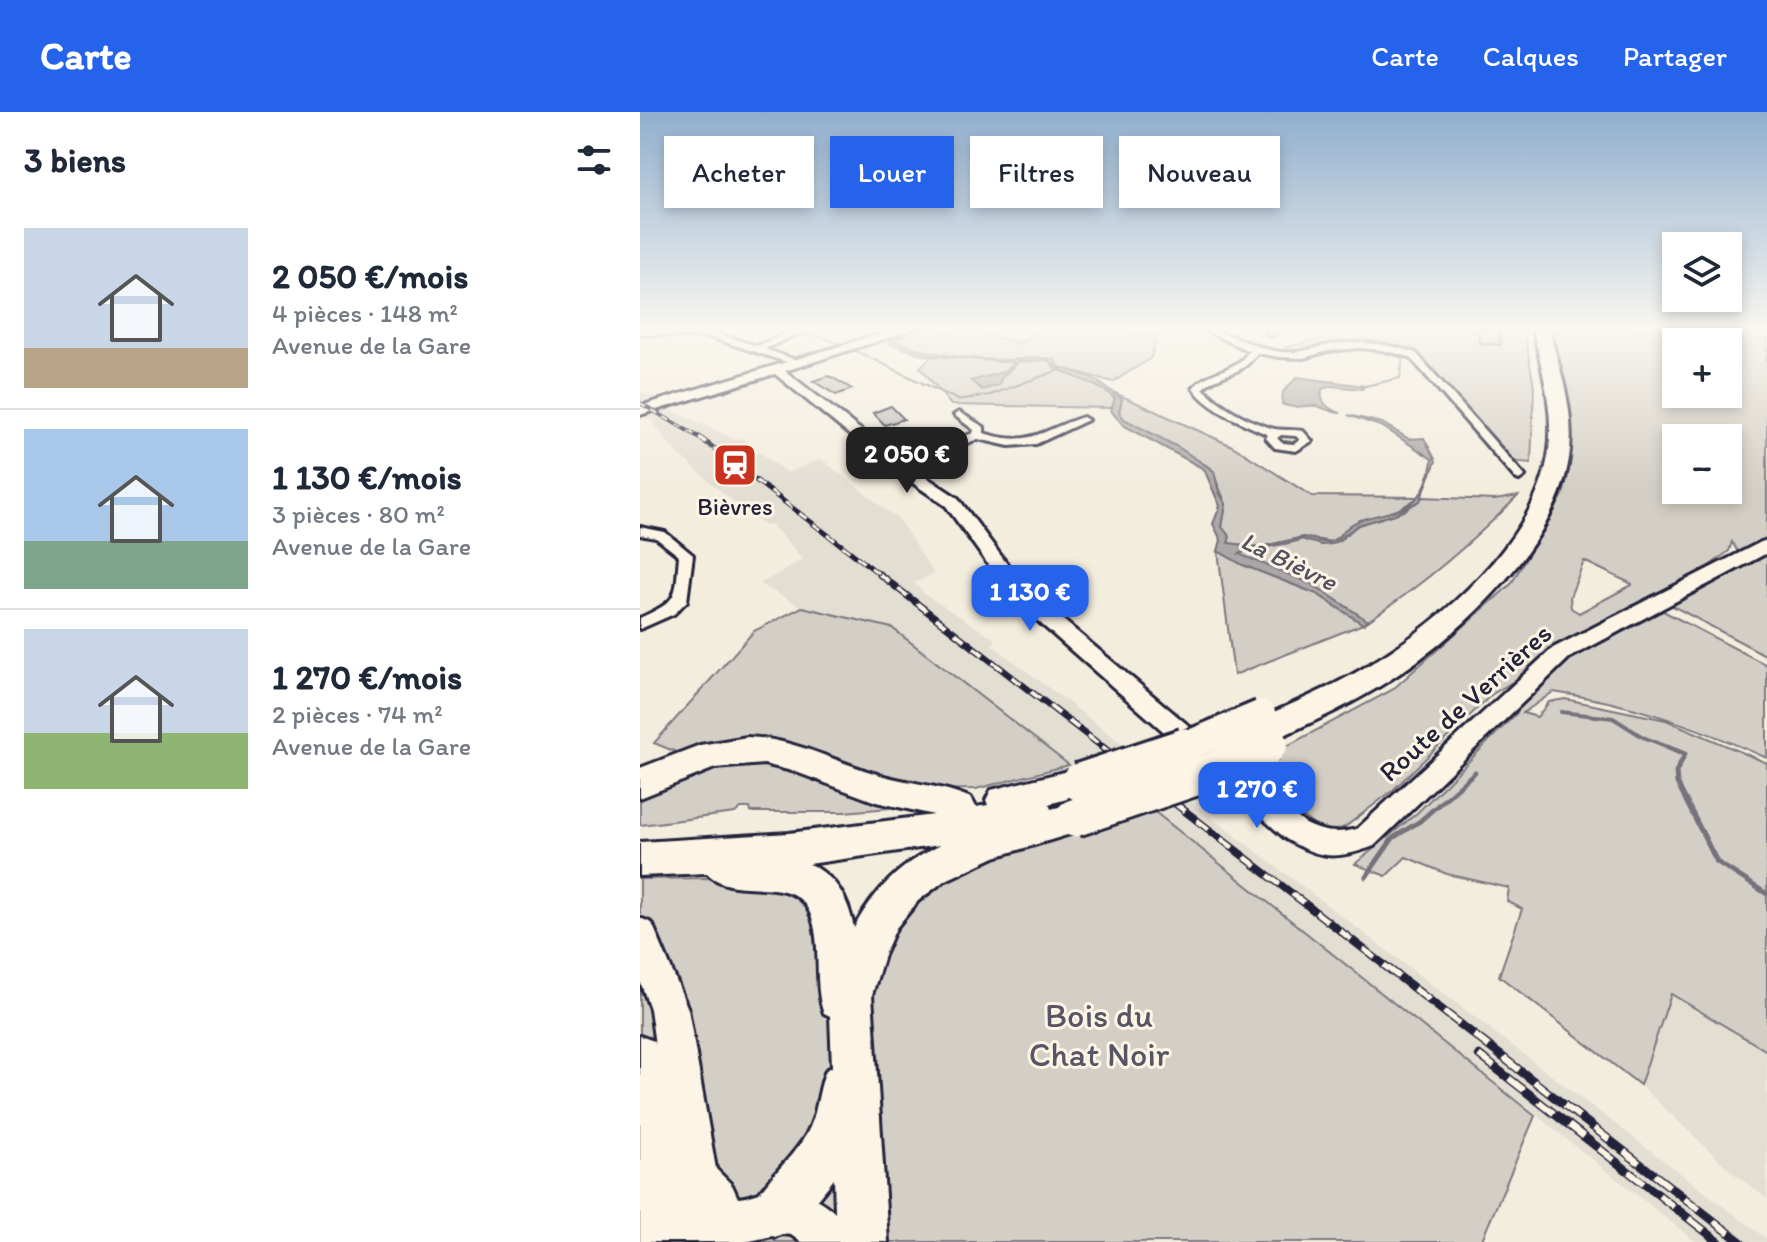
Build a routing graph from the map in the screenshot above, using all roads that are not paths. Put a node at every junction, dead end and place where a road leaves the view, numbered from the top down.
1 (741, 383) edge
2 (794, 383) edge
3 (1202, 383) edge
4 (1437, 383) edge
5 (1543, 383) edge
6 (1553, 383) edge
7 (640, 411) edge
8 (959, 415) dead end
9 (1083, 420) dead end
10 (1274, 434) dead end
11 (978, 435) junction
12 (899, 466) junction
13 (1519, 476) dead end
14 (640, 531) edge
15 (1767, 546) edge
16 (640, 624) edge
17 (1264, 731) junction
18 (640, 784) edge
19 (1080, 799) junction
20 (959, 809) junction
21 (642, 853) edge
22 (716, 857) junction
23 (640, 935) edge
24 (640, 1055) edge
25 (696, 1180) junction
26 (775, 1211) junction
27 (660, 1242) edge
28 (701, 1242) edge
29 (833, 1242) edge
30 (862, 1242) edge

1 - 7 street
2 - 12 street
3 - 10 street
4 - 13 street
5 - 17 highway
6 - 17 highway
8 - 11 street
9 - 11 street
11 - 12 street
12 - 15 street, Route de Verrières
14 - 16 street
17 - 19 highway, bridge
18 - 20 highway
19 - 20 highway
19 - 22 highway
19 - 30 highway
20 - 21 highway
21 - 22 highway
22 - 26 highway
23 - 25 main road
24 - 27 main road
25 - 26 main road
25 - 28 main road
26 - 29 main road

